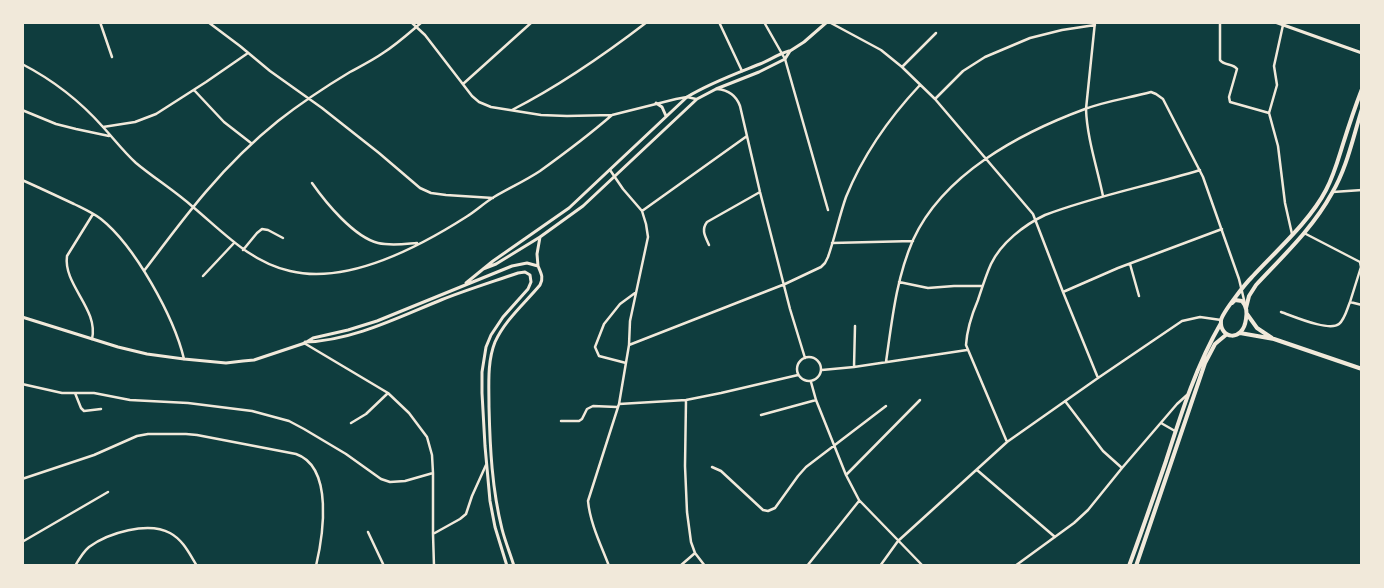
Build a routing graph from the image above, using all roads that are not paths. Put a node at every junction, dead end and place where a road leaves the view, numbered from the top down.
1 (100, 22) edge
2 (208, 22) edge
3 (411, 22) edge
4 (422, 22) edge
5 (532, 22) edge
6 (646, 22) edge
7 (719, 22) edge
8 (764, 22) edge
9 (828, 22) edge
10 (1220, 22) edge
11 (1279, 23) edge
12 (1095, 24) edge
13 (417, 26) junction
14 (936, 33) dead end
15 (790, 51) junction
16 (248, 53) junction
17 (782, 53) junction
18 (1362, 53) edge
19 (112, 57) dead end
20 (785, 59) junction
21 (22, 64) edge
22 (902, 67) junction
23 (742, 71) junction
24 (463, 84) junction
25 (920, 85) junction
26 (716, 89) junction
27 (1362, 89) edge
28 (194, 90) junction
29 (687, 97) junction
30 (309, 99) junction
31 (697, 99) junction
32 (936, 99) junction
33 (656, 103) junction
34 (1086, 109) junction
35 (1362, 109) edge
36 (22, 110) edge
37 (511, 110) junction
38 (1269, 113) junction
39 (612, 115) junction
40 (666, 116) junction
41 (103, 127) junction
42 (747, 135) junction
43 (110, 136) junction
44 (251, 144) junction
45 (986, 158) junction
46 (610, 170) junction
47 (1200, 170) junction
48 (615, 176) junction
49 (22, 180) edge
50 (312, 183) dead end
51 (1362, 190) edge
52 (760, 192) junction
53 (1333, 192) junction
54 (1103, 196) junction
55 (493, 198) junction
56 (193, 206) junction
57 (828, 210) dead end
58 (642, 211) junction
59 (93, 214) junction
60 (1036, 220) junction
61 (1222, 229) junction
62 (1304, 233) junction
63 (1292, 234) junction
64 (540, 237) junction
65 (283, 238) dead end
66 (913, 241) junction
67 (832, 242) junction
68 (234, 243) junction
69 (419, 243) junction
70 (709, 245) dead end
71 (243, 250) junction
72 (1130, 264) junction
73 (538, 266) junction
74 (483, 269) junction
75 (144, 271) junction
76 (204, 276) dead end
77 (899, 282) junction
78 (785, 284) junction
79 (464, 285) junction
80 (982, 286) junction
81 (1242, 288) junction
82 (464, 291) junction
83 (636, 292) junction
84 (1063, 292) junction
85 (1138, 296) dead end
86 (1350, 302) junction
87 (1232, 303) junction
88 (1362, 305) edge
89 (1245, 306) junction
90 (1281, 312) dead end
91 (1246, 313) junction
92 (23, 317) edge
93 (1221, 321) junction
94 (855, 326) dead end
95 (1227, 334) junction
96 (1240, 334) junction
97 (92, 338) junction
98 (1274, 340) junction
99 (304, 343) junction
100 (629, 345) junction
101 (967, 350) junction
102 (805, 358) junction
103 (184, 359) junction
104 (886, 362) junction
105 (626, 363) junction
106 (854, 367) junction
107 (1362, 369) edge
108 (822, 370) junction
109 (798, 375) junction
110 (1098, 378) junction
111 (811, 382) junction
112 (22, 384) edge
113 (75, 393) junction
114 (388, 393) junction
115 (1189, 393) junction
116 (686, 400) junction
117 (816, 400) junction
118 (920, 400) dead end
119 (1066, 401) junction
120 (618, 406) junction
121 (886, 406) dead end
122 (101, 409) dead end
123 (761, 415) dead end
124 (561, 421) dead end
125 (351, 423) dead end
126 (1161, 423) junction
127 (1175, 430) junction
128 (1008, 442) junction
129 (491, 445) junction
130 (834, 445) junction
131 (485, 446) junction
132 (486, 464) junction
133 (712, 467) dead end
134 (1122, 468) junction
135 (977, 470) junction
136 (433, 472) junction
137 (846, 475) junction
138 (22, 479) edge
139 (108, 492) dead end
140 (859, 500) junction
141 (368, 532) dead end
142 (432, 534) junction
143 (1055, 537) junction
144 (898, 541) junction
145 (22, 542) edge
146 (694, 553) junction
147 (75, 566) edge
148 (196, 566) edge
149 (316, 566) edge
150 (384, 566) edge
151 (434, 566) edge
152 (507, 566) edge
153 (514, 566) edge
154 (610, 566) edge
155 (680, 566) edge
156 (705, 566) edge
157 (807, 566) edge
158 (880, 566) edge
159 (923, 566) edge
160 (1015, 566) edge
161 (1129, 566) edge
162 (1136, 566) edge

1 - 19 street
2 - 16 street
3 - 13 street
4 - 13 street
5 - 24 street
6 - 37 street
7 - 23 street
8 - 17 street
9 - 15 street
9 - 22 street
10 - 38 street
11 - 18 street
11 - 38 street
12 - 32 street
12 - 34 street
13 - 24 street
13 - 30 street
14 - 22 street
15 - 17 street
15 - 20 street
16 - 28 street
16 - 30 street
17 - 20 street
17 - 23 street
20 - 26 street
20 - 57 street
21 - 41 street
22 - 25 street
23 - 29 street
24 - 37 street
25 - 32 street
25 - 67 street
26 - 31 street
26 - 42 street
27 - 63 main road
28 - 41 street
28 - 44 street
29 - 31 street
29 - 33 street
29 - 40 street
30 - 44 street
30 - 55 street
31 - 48 street
32 - 45 street
33 - 39 street
33 - 40 street
34 - 45 street
34 - 47 street
34 - 54 street
35 - 53 main road
36 - 43 street
37 - 39 street
38 - 63 street
39 - 55 street
40 - 46 street
41 - 43 street
42 - 52 street
42 - 58 street
43 - 56 street
44 - 56 street
45 - 60 street
45 - 66 street
46 - 48 street
46 - 74 street
47 - 54 street
47 - 61 street
48 - 58 street
48 - 64 street
49 - 59 street
50 - 69 street
51 - 53 street
52 - 70 street
52 - 78 street
53 - 62 main road
54 - 60 street
55 - 69 street
56 - 68 street
56 - 75 street
58 - 83 street
59 - 75 street
59 - 97 street
60 - 80 street
60 - 84 street
61 - 72 street
61 - 81 street
62 - 86 street
62 - 89 main road
63 - 81 main road
64 - 73 street
64 - 74 street
65 - 71 street
66 - 67 street
66 - 77 street
67 - 78 street
68 - 71 street
68 - 76 street
69 - 71 street
72 - 84 street
72 - 85 street
73 - 79 street
73 - 129 street
74 - 79 street
75 - 103 street
77 - 80 street
77 - 104 street
78 - 100 street
78 - 102 street
79 - 82 street
79 - 99 street
80 - 101 street
81 - 87 main road
81 - 89 street
82 - 99 street
82 - 131 street
83 - 100 street
83 - 105 street
84 - 110 street
86 - 88 street
86 - 90 street
87 - 89 main road
87 - 93 main road
89 - 91 main road
91 - 96 main road
91 - 98 main road
92 - 97 street
93 - 95 main road
93 - 110 street
93 - 115 main road
94 - 106 street
95 - 96 main road
95 - 162 main road
96 - 98 main road
97 - 103 street
98 - 107 main road
99 - 103 street
99 - 114 street
100 - 105 street
101 - 104 street
101 - 128 street
102 - 108 street
102 - 109 street
104 - 106 street
105 - 120 street
106 - 108 street
108 - 111 street
109 - 111 street
109 - 116 street
110 - 119 street
111 - 117 street
112 - 113 street
113 - 122 street
113 - 136 street
114 - 125 street
114 - 136 street
115 - 126 street
115 - 127 main road
116 - 120 street
116 - 146 street
117 - 123 street
117 - 130 street
118 - 137 street
119 - 128 street
119 - 134 street
120 - 124 street
120 - 154 street
121 - 130 street
126 - 127 street
126 - 134 street
127 - 161 main road
128 - 135 street
129 - 131 street
129 - 153 street
130 - 133 street
130 - 137 street
131 - 132 street
132 - 142 street
132 - 152 street
134 - 143 street
135 - 143 street
135 - 144 street
136 - 142 street
137 - 140 street
138 - 149 street
139 - 145 street
140 - 144 street
140 - 157 street
141 - 150 street
142 - 151 street
143 - 160 street
144 - 158 street
144 - 159 street
146 - 155 street
146 - 156 street
147 - 148 street

